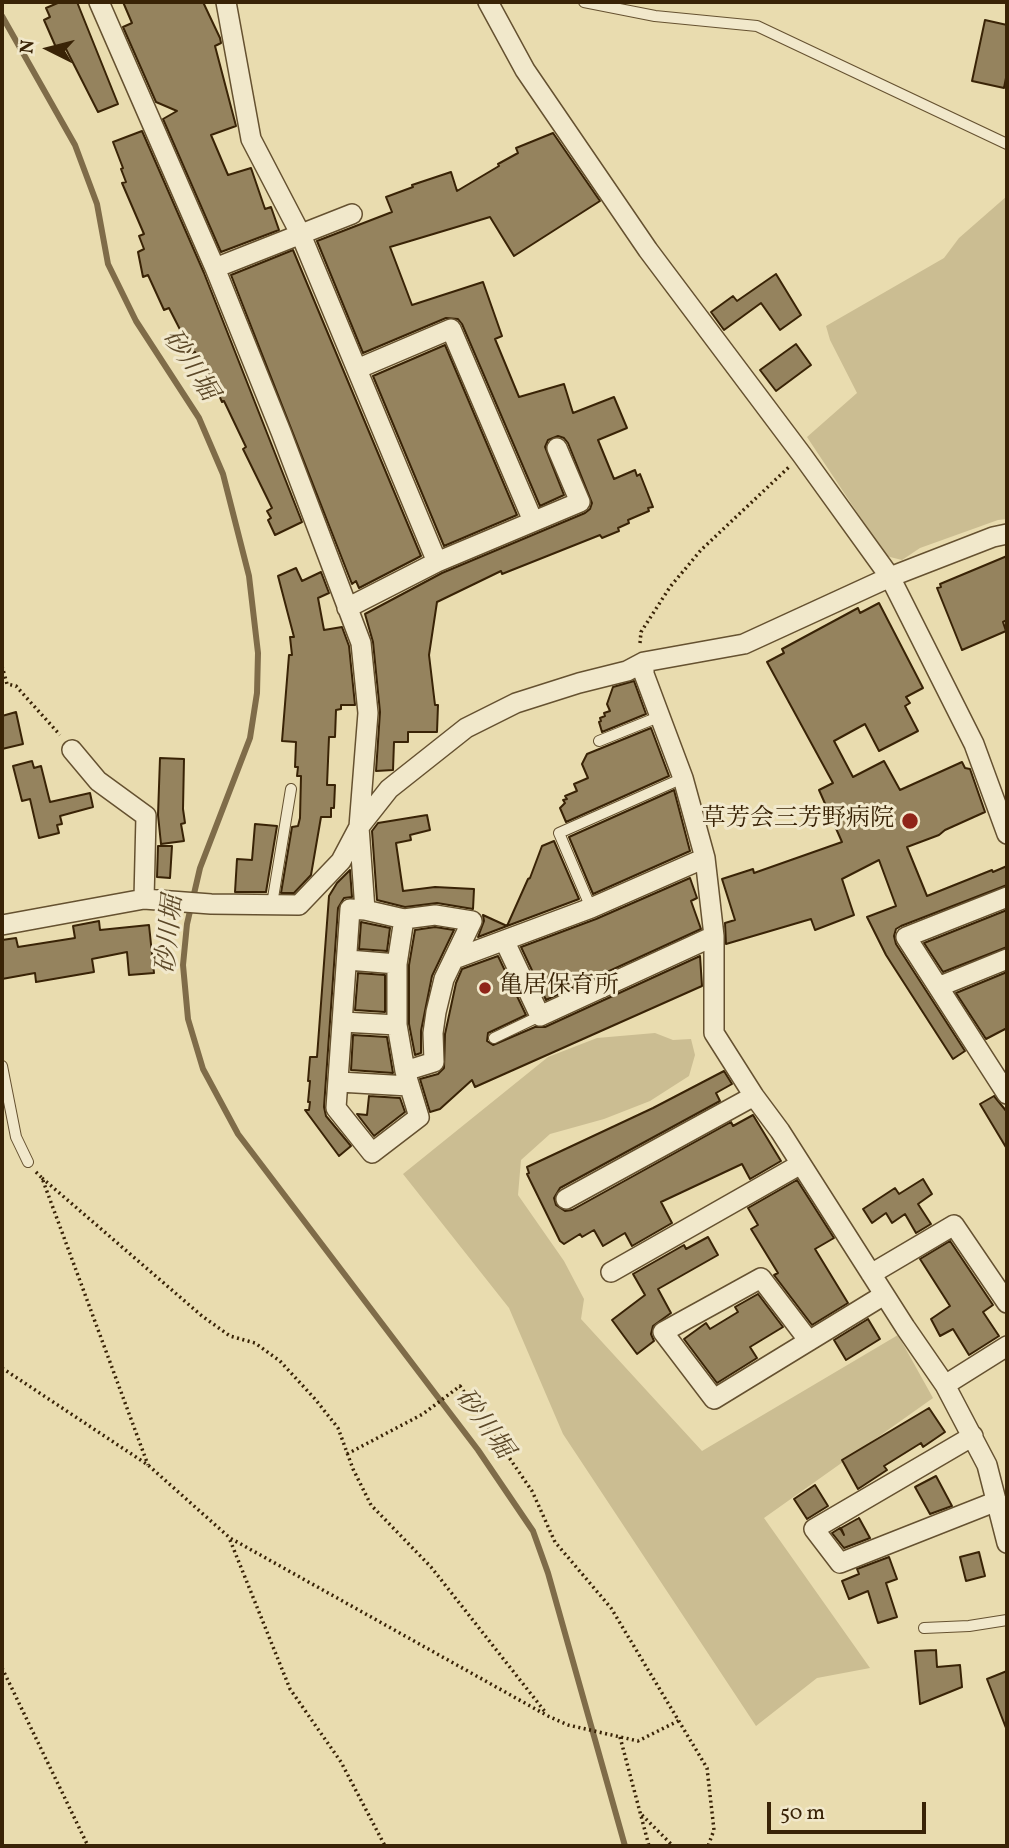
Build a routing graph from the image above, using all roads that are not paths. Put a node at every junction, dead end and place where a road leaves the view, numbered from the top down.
1 (99, 2) edge
2 (226, 2) edge
3 (488, 2) edge
4 (584, 2) edge
5 (1007, 144) edge
6 (352, 214) dead end
7 (301, 235) junction
8 (215, 268) junction
9 (357, 369) junction
10 (557, 448) dead end
11 (533, 521) junction
12 (1007, 534) edge
13 (437, 562) junction
14 (890, 577) junction
15 (347, 608) junction
16 (644, 662) junction
17 (661, 716) junction
18 (599, 741) dead end
19 (72, 750) road end
20 (683, 778) junction
21 (291, 789) dead end
22 (359, 827) junction
23 (1007, 834) edge
24 (705, 858) junction
25 (1007, 897) edge
26 (144, 899) junction
27 (272, 904) junction
28 (591, 908) junction
29 (365, 910) junction
30 (404, 919) junction
31 (2, 925) edge
32 (715, 936) junction
33 (505, 942) junction
34 (454, 959) junction
35 (1007, 959) edge
36 (348, 960) junction
37 (397, 964) junction
38 (937, 987) junction
39 (540, 1016) junction
40 (343, 1022) junction
41 (397, 1025) junction
42 (494, 1038) dead end
43 (1007, 1064) edge
44 (2, 1066) edge
45 (407, 1079) junction
46 (339, 1082) junction
47 (1004, 1090) edge
48 (754, 1096) junction
49 (28, 1163) road end
50 (801, 1164) junction
51 (566, 1199) dead end
52 (611, 1272) dead end
53 (871, 1274) junction
54 (884, 1295) junction
55 (1007, 1303) edge
56 (809, 1341) junction
57 (1007, 1346) edge
58 (945, 1385) junction
59 (973, 1436) junction
60 (1002, 1512) edge
61 (1007, 1543) edge
62 (1007, 1620) edge
63 (924, 1628) dead end

1 - 8 street
2 - 7 street
3 - 14 street
4 - 5 lane
6 - 7 street
7 - 8 street
7 - 9 street
8 - 15 street
9 - 11 street
9 - 13 street
10 - 11 street
11 - 13 street
12 - 14 street
13 - 15 street
14 - 16 street
14 - 23 street
15 - 22 street
16 - 17 street
16 - 22 street
17 - 18 lane
17 - 20 street
19 - 26 street
20 - 24 street
20 - 28 lane
21 - 27 lane
22 - 27 street
22 - 29 street
24 - 28 street
24 - 32 street
25 - 38 street
26 - 27 street
26 - 31 street
28 - 33 street
29 - 30 street
29 - 36 street
30 - 34 street
30 - 37 street
32 - 39 street
32 - 48 street
33 - 34 street
33 - 39 street
34 - 45 street
35 - 38 street
36 - 37 street
36 - 40 street
37 - 41 street
38 - 47 street
39 - 42 lane
40 - 41 street
40 - 46 street
41 - 45 street
43 - 47 street
44 - 49 lane
45 - 46 street
45 - 46 street
48 - 50 street
48 - 51 street
50 - 52 street
50 - 53 street
53 - 54 street
53 - 55 street
54 - 56 street
54 - 58 street
56 - 56 street
57 - 58 street
58 - 59 street
59 - 60 street
59 - 60 street
60 - 61 street
62 - 63 lane

